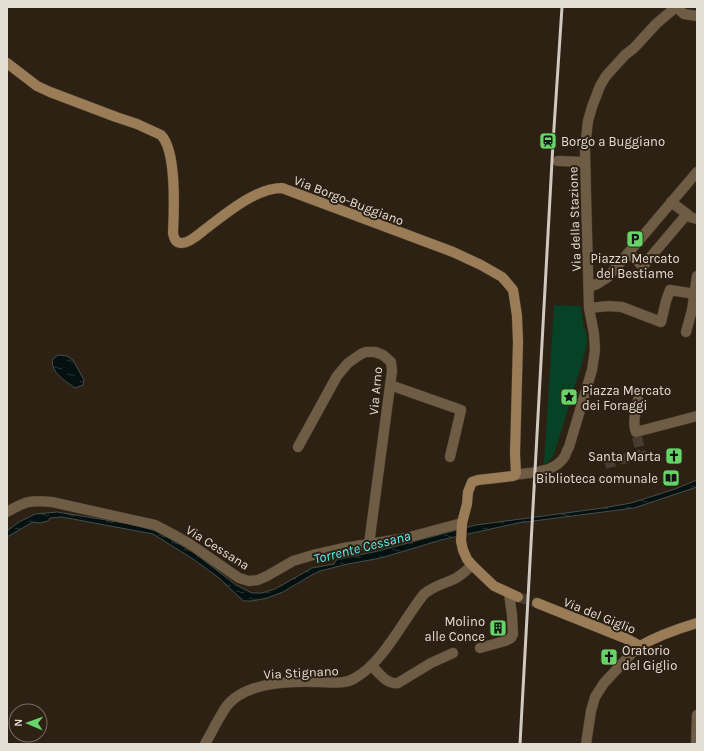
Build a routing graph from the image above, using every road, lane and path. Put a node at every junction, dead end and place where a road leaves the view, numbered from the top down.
1 (676, 7) edge
2 (697, 16) edge
3 (7, 64) edge
4 (558, 161) dead end
5 (585, 162) junction
6 (697, 172) edge
7 (671, 202) junction
8 (687, 214) junction
9 (697, 219) edge
10 (628, 253) junction
11 (697, 276) edge
12 (589, 291) junction
13 (695, 294) junction
14 (590, 308) junction
15 (686, 332) dead end
16 (390, 385) junction
17 (638, 400) dead end
18 (697, 416) edge
19 (298, 447) dead end
20 (450, 457) dead end
21 (515, 475) junction
22 (7, 512) edge
23 (462, 523) junction
24 (369, 544) junction
25 (472, 565) junction
26 (537, 603) tunnel mouth
27 (697, 623) edge
28 (640, 646) junction
29 (480, 648) dead end
30 (453, 653) dead end
31 (372, 666) junction
32 (697, 715) edge
33 (205, 744) edge
34 (586, 744) edge
35 (696, 744) edge

1 - 2 street
1 - 5 street, Via della Stazione
3 - 21 street, Via Borgo-Buggiano
4 - 5 street
5 - 12 street, Via della Stazione
6 - 7 street
7 - 8 street
7 - 10 street
8 - 9 street
8 - 10 street
10 - 12 street
11 - 13 street
12 - 14 street, Via della Stazione
13 - 14 street
13 - 15 street
14 - 21 street, Via della Stazione
16 - 19 street, Via Arno
16 - 20 street
16 - 24 street, Via Arno
17 - 18 street
21 - 23 street
22 - 24 street, Via Cessana
23 - 24 street, Via Cessana
23 - 25 street
25 - 29 street
25 - 31 street, Via Stignano
26 - 28 street, Via del Giglio
27 - 28 street, Via del Giglio
28 - 34 street
30 - 31 street
31 - 33 street, Via Stignano
32 - 35 street

